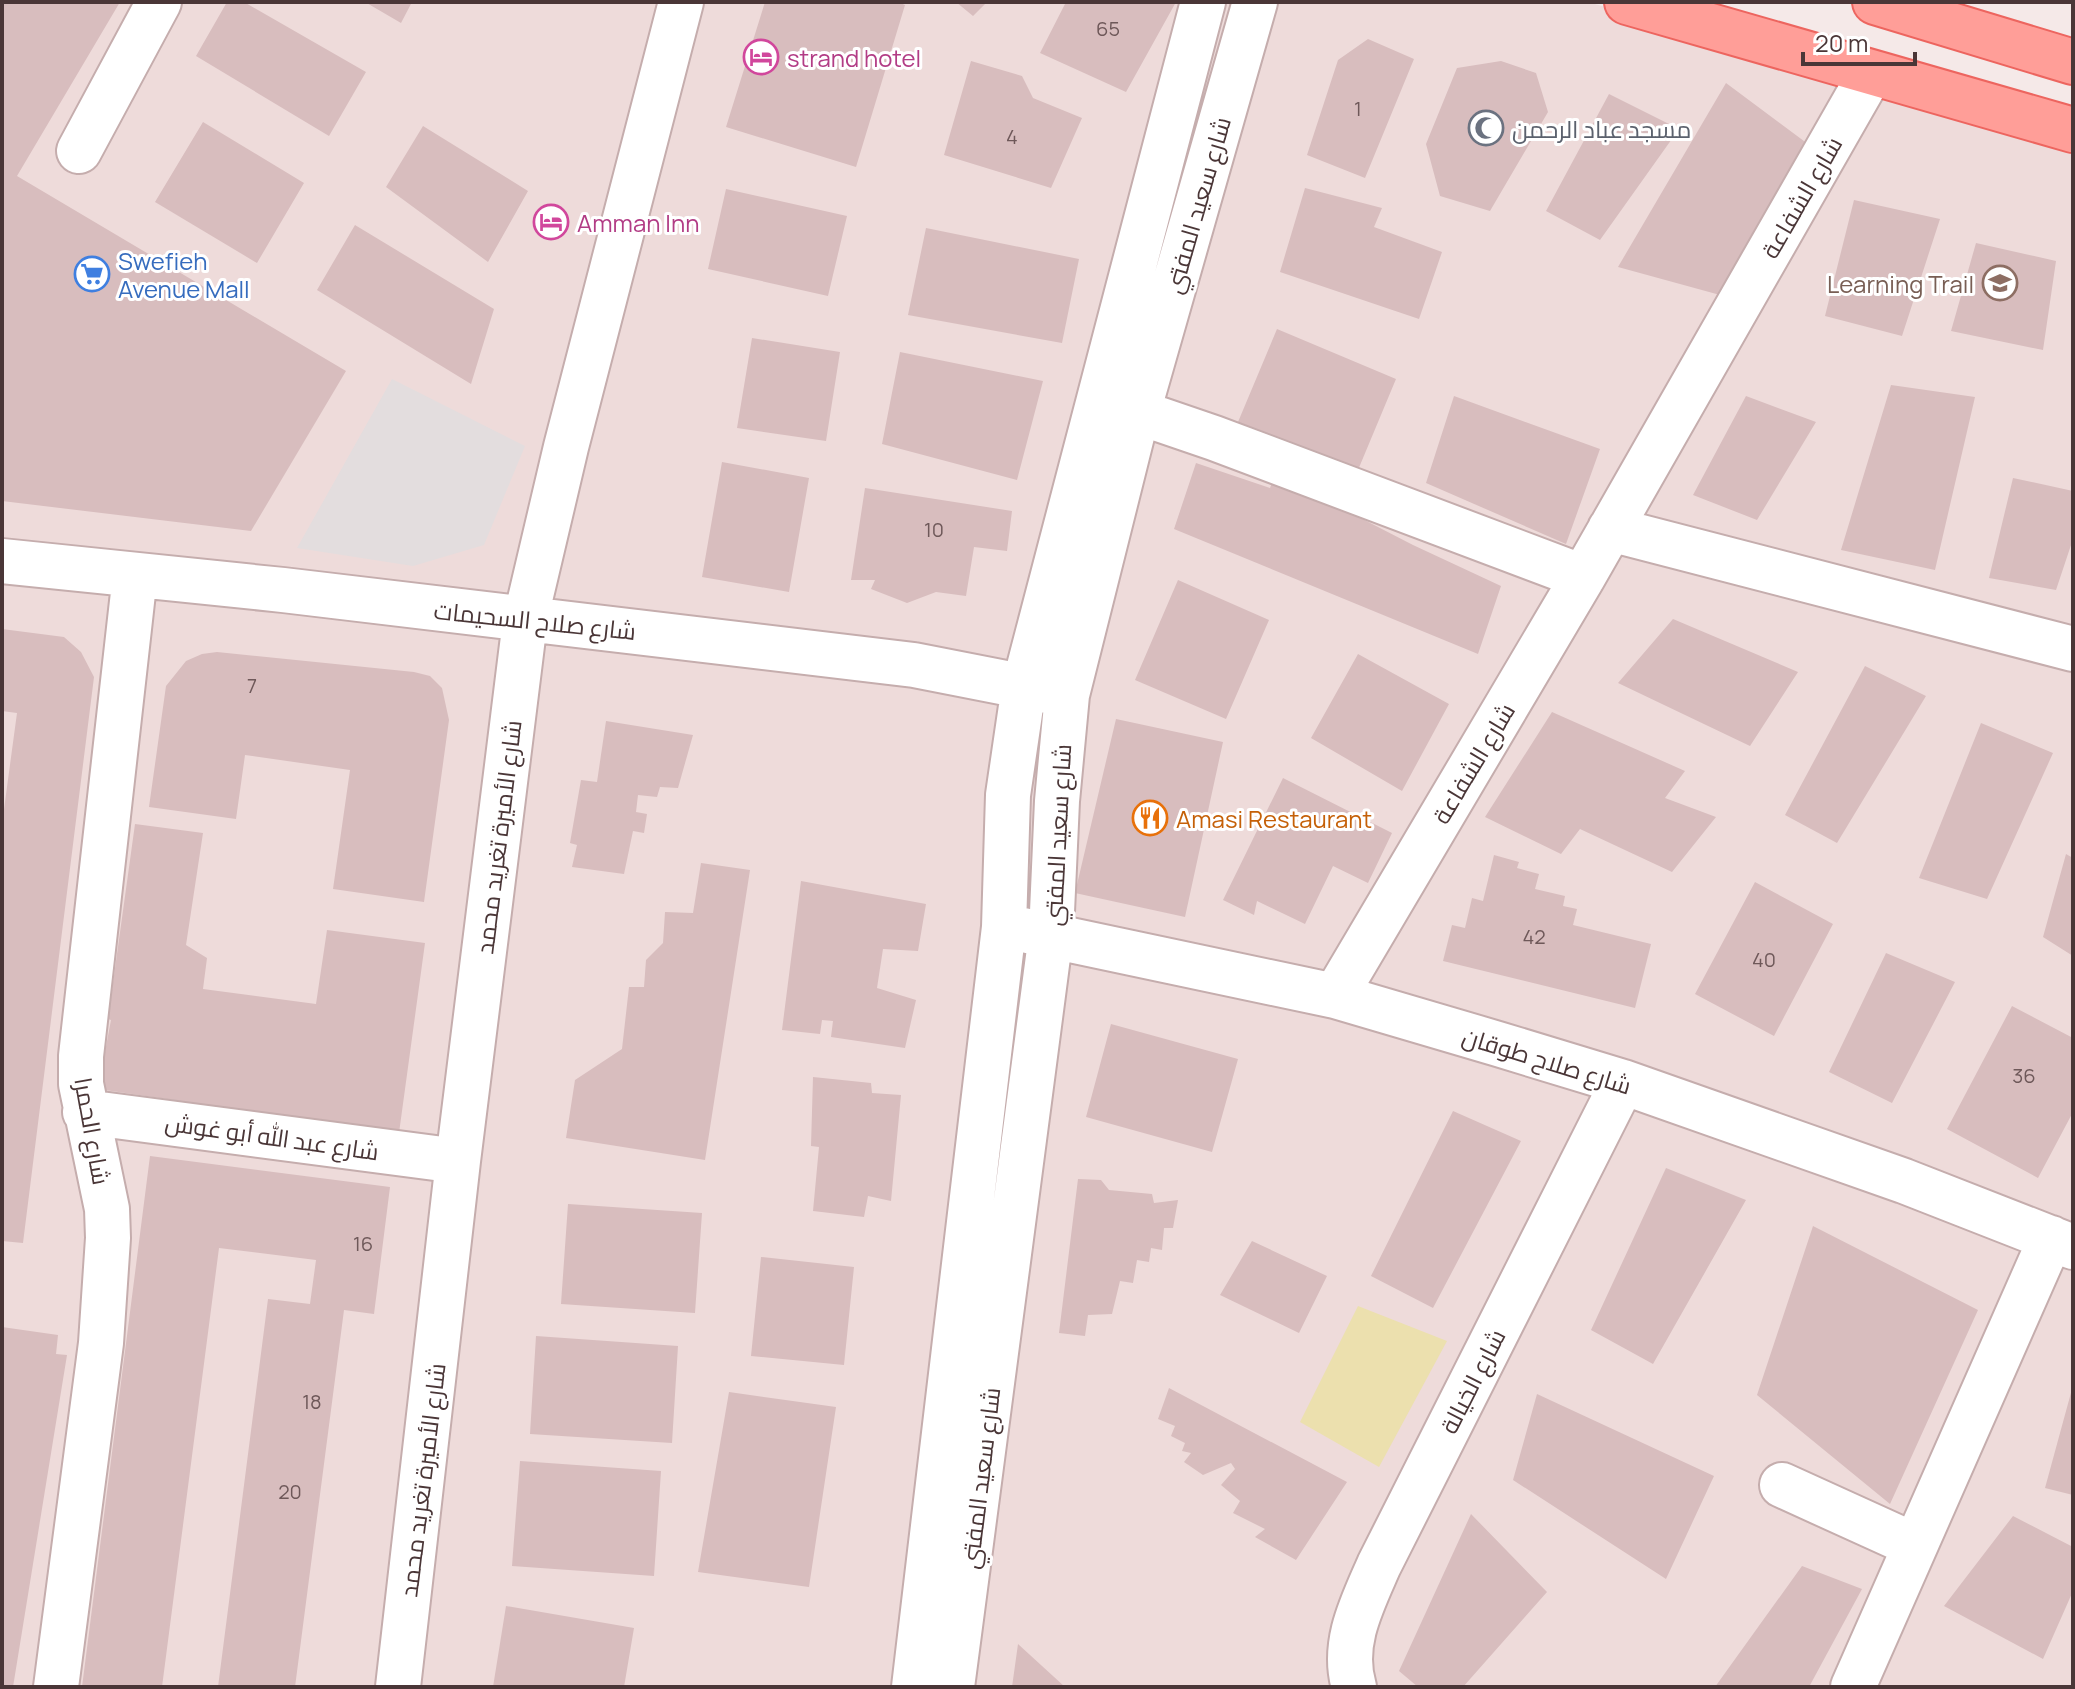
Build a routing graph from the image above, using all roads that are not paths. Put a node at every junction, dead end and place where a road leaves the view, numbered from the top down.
1 (159, 2) edge
2 (681, 2) edge
3 (1203, 2) edge
4 (1255, 2) edge
5 (1627, 2) edge
6 (1875, 2) edge
7 (2073, 62) edge
8 (1871, 73) junction
9 (2073, 130) edge
10 (79, 151) dead end
11 (1138, 412) junction
12 (1610, 529) junction
13 (2, 561) edge
14 (135, 575) junction
15 (1583, 577) junction
16 (525, 621) junction
17 (2073, 649) edge
18 (1024, 686) junction
19 (1067, 695) junction
20 (1004, 927) junction
21 (1051, 934) junction
22 (1335, 996) junction
23 (1623, 1082) junction
24 (85, 1112) junction
25 (458, 1161) junction
26 (2062, 1242) edge
27 (1782, 1485) dead end
28 (1914, 1545) junction
29 (56, 1687) edge
30 (398, 1687) edge
31 (914, 1687) edge
32 (952, 1687) edge
33 (1354, 1687) edge
34 (1853, 1687) edge

1 - 10 street
2 - 16 street, شارع الأميرة تغريد محمد
3 - 18 street, شارع سعيد المفتي
4 - 11 street, شارع سعيد المفتي
5 - 8 main road
6 - 7 main road
8 - 9 main road
8 - 12 street, شارع الشفاعة
11 - 15 street
11 - 19 street, شارع سعيد المفتي
12 - 15 street, شارع الشفاعة
12 - 17 street
13 - 14 street, شارع صلاح السحيمات
14 - 16 street, شارع صلاح السحيمات
14 - 24 street, شارع الحمرا
15 - 22 street, شارع الشفاعة
16 - 18 street, شارع صلاح السحيمات
16 - 25 street, شارع الأميرة تغريد محمد
18 - 19 street, شارع صلاح السحيمات
18 - 20 street, شارع سعيد المفتي
19 - 21 street, شارع سعيد المفتي
20 - 21 street, شارع صلاح طوقان
20 - 31 street, شارع سعيد المفتي
21 - 22 street, شارع صلاح طوقان
21 - 32 street, شارع سعيد المفتي
22 - 23 street, شارع صلاح طوقان
23 - 26 street, شارع صلاح طوقان
23 - 33 street, شارع الخيالة
24 - 25 street, شارع عبد الله أبو غوش
24 - 29 street, شارع الحمرا
25 - 30 street, شارع الأميرة تغريد محمد
26 - 28 street
27 - 28 street
28 - 34 street

